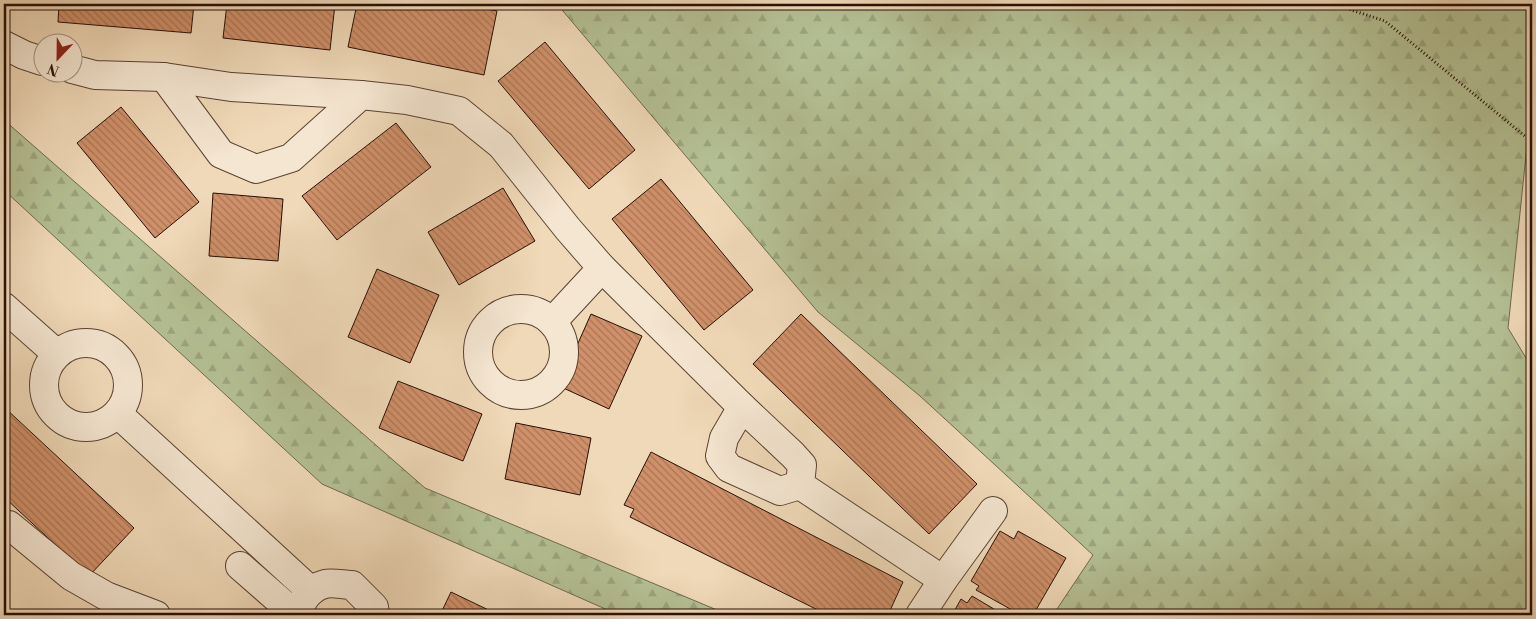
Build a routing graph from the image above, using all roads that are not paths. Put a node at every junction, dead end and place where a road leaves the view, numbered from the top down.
1 (4, 45) edge
2 (32, 58) edge
3 (82, 72) edge
4 (164, 77) junction
5 (361, 96) junction
6 (602, 268) junction
7 (4, 307) edge
8 (552, 322) dead end
9 (57, 354) junction
10 (742, 407) junction
11 (118, 414) junction
12 (800, 485) junction
13 (993, 510) dead end
14 (9, 526) dead end
15 (240, 566) dead end
16 (943, 580) junction
17 (311, 591) junction
18 (156, 615) edge
19 (297, 615) edge
20 (375, 615) edge
21 (920, 615) edge

1 - 2 lane
3 - 4 lane
4 - 5 lane
4 - 5 lane
5 - 6 lane
6 - 8 lane
6 - 10 lane
7 - 9 lane
9 - 11 lane
9 - 11 lane
10 - 12 lane
10 - 12 lane
11 - 17 lane
12 - 16 lane
13 - 16 lane
14 - 18 lane
15 - 19 lane
16 - 21 lane
17 - 19 lane
17 - 20 lane

